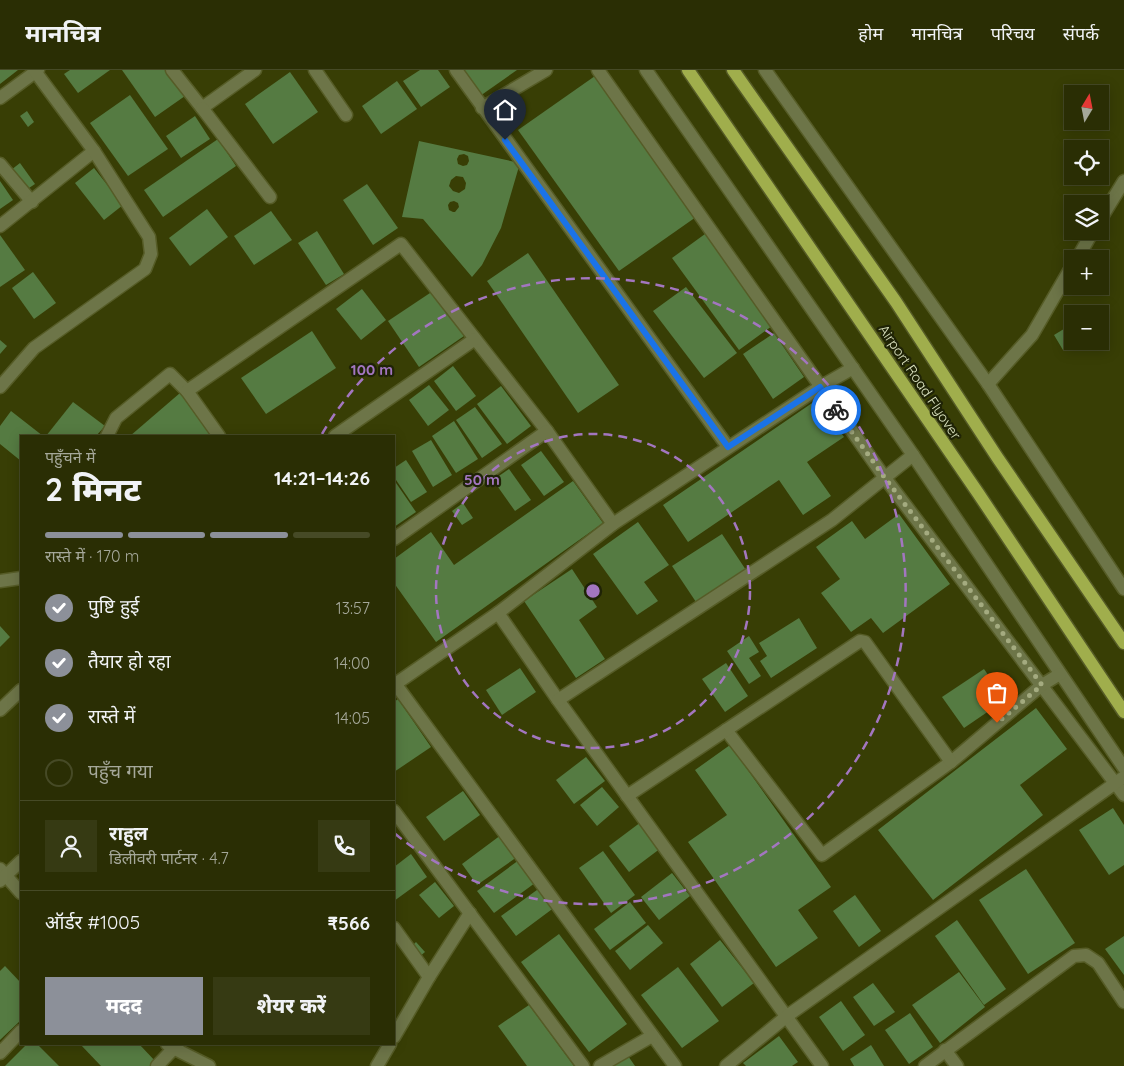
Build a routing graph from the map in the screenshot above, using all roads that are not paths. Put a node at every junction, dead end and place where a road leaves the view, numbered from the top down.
1 (172, 70) edge
2 (255, 70) edge
3 (315, 70) edge
4 (456, 70) edge
5 (546, 70) edge
6 (598, 70) edge
7 (646, 70) edge
8 (688, 70) edge
9 (733, 70) edge
10 (765, 70) edge
11 (36, 71) edge
12 (0, 98) edge
13 (202, 108) junction
14 (482, 108) junction
15 (346, 115) dead end
16 (94, 151) junction
17 (0, 164) edge
18 (1124, 181) edge
19 (270, 197) dead end
20 (32, 202) junction
21 (1109, 205) edge
22 (0, 226) edge
23 (1064, 280) edge
24 (475, 339) junction
25 (853, 368) junction
26 (988, 384) junction
27 (0, 387) edge
28 (820, 387) junction
29 (187, 391) junction
30 (547, 431) junction
31 (108, 435) edge
32 (218, 435) edge
33 (336, 435) edge
34 (728, 447) junction
35 (913, 455) junction
36 (885, 478) junction
37 (613, 524) junction
38 (395, 538) edge
39 (20, 578) edge
40 (0, 581) edge
41 (1124, 589) edge
42 (498, 613) junction
43 (1124, 643) edge
44 (1060, 674) junction
45 (395, 683) edge
46 (395, 685) edge
47 (1042, 685) junction
48 (20, 691) edge
49 (558, 700) junction
50 (0, 710) edge
51 (1124, 712) edge
52 (726, 730) junction
53 (951, 762) junction
54 (1124, 768) edge
55 (1120, 780) edge
56 (1124, 795) edge
57 (627, 796) junction
58 (395, 812) edge
59 (20, 862) edge
60 (2, 875) edge
61 (20, 892) edge
62 (470, 913) junction
63 (395, 929) edge
64 (429, 977) junction
65 (1124, 1002) edge
66 (787, 1016) junction
67 (20, 1031) edge
68 (395, 1035) edge
69 (652, 1036) junction
70 (172, 1045) edge
71 (389, 1045) edge
72 (945, 1050) junction
73 (0, 1053) edge
74 (157, 1066) edge
75 (209, 1066) edge
76 (377, 1066) edge
77 (583, 1066) edge
78 (600, 1066) edge
79 (675, 1066) edge
80 (726, 1066) edge
81 (822, 1066) edge
82 (925, 1066) edge
83 (957, 1066) edge

1 - 13 street
2 - 13 street
3 - 15 street
4 - 14 street
5 - 14 street
6 - 28 street
7 - 25 street
8 - 51 main road, Airport Road Flyover
9 - 43 main road, Airport Road Flyover
10 - 26 street
11 - 12 street
11 - 16 street
13 - 19 street
14 - 34 street
16 - 20 street
16 - 27 street
17 - 20 street
18 - 21 street
20 - 22 street
23 - 26 street
24 - 29 street
24 - 30 street
24 - 33 street
25 - 28 street
25 - 35 street
26 - 41 street
28 - 34 street
28 - 36 street
29 - 31 street
29 - 32 street
30 - 37 street
30 - 38 street
34 - 37 street
35 - 36 street
35 - 44 street
36 - 47 street
36 - 49 street
37 - 42 street
39 - 40 street
42 - 45 street
42 - 49 street
44 - 47 street
44 - 54 street
46 - 69 street
47 - 53 street
47 - 55 street
48 - 50 street
49 - 57 street
52 - 53 street
52 - 53 street
52 - 57 street
55 - 56 street
55 - 66 street
57 - 66 street
58 - 62 street
59 - 60 street
60 - 61 street
62 - 64 street
62 - 77 street
63 - 64 street
64 - 68 street
65 - 72 street
66 - 80 street
66 - 81 street
67 - 73 street
69 - 78 street
69 - 79 street
70 - 74 street
70 - 75 street
71 - 76 street
72 - 82 street
72 - 83 street

